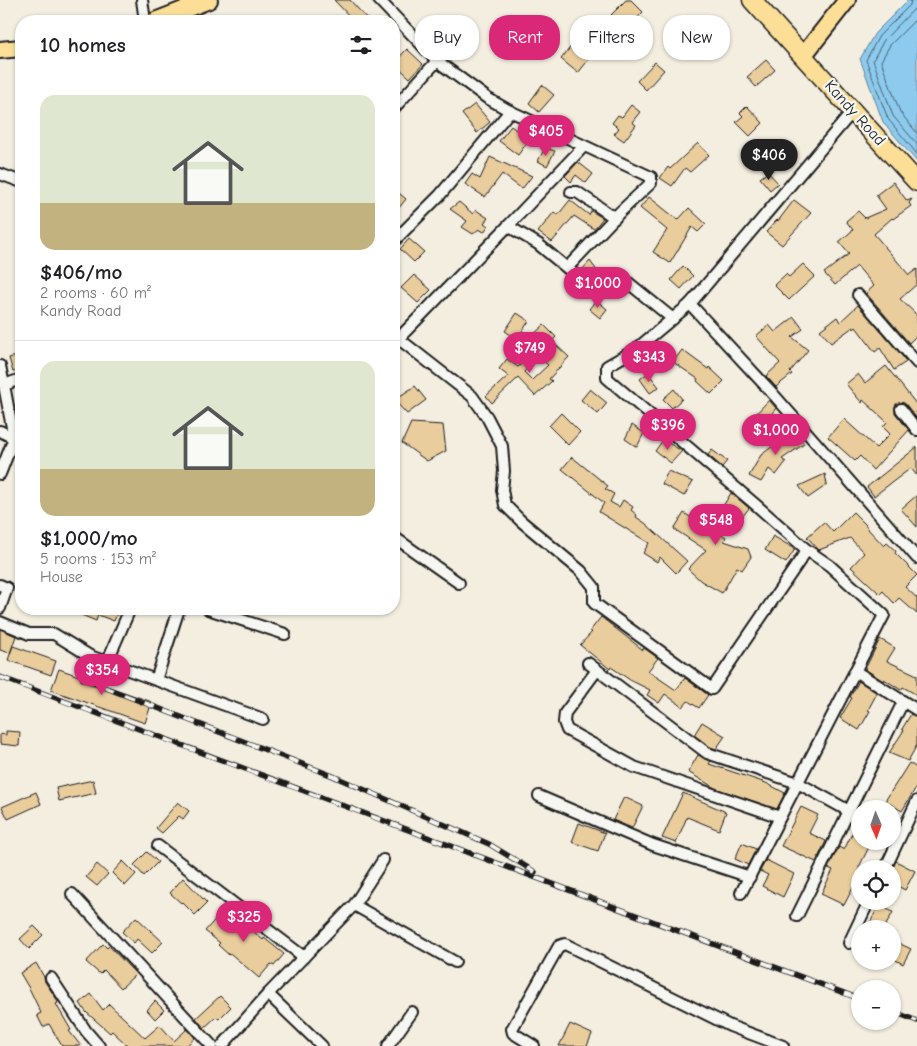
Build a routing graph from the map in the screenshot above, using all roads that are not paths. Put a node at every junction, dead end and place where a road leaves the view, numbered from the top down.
1 (142, 0) edge
2 (209, 0) edge
3 (379, 0) edge
4 (752, 0) edge
5 (847, 0) edge
6 (144, 15) edge
7 (170, 15) edge
8 (393, 15) edge
9 (400, 22) edge
10 (15, 49) edge
11 (0, 50) edge
12 (802, 56) junction
13 (437, 61) junction
14 (400, 101) edge
15 (510, 111) junction
16 (853, 111) junction
17 (584, 146) junction
18 (0, 174) edge
19 (15, 180) edge
20 (917, 182) edge
21 (571, 192) dead end
22 (615, 218) junction
23 (508, 226) junction
24 (400, 235) edge
25 (568, 267) junction
26 (858, 295) dead end
27 (690, 304) junction
28 (673, 319) junction
29 (400, 333) edge
30 (400, 340) edge
31 (917, 363) edge
32 (0, 366) edge
33 (15, 381) edge
34 (4, 385) junction
35 (901, 409) dead end
36 (917, 430) edge
37 (0, 432) edge
38 (14, 438) junction
39 (0, 474) edge
40 (400, 541) edge
41 (807, 550) junction
42 (917, 558) edge
43 (459, 583) dead end
44 (0, 585) edge
45 (0, 608) edge
46 (127, 615) edge
47 (177, 615) edge
48 (226, 615) edge
49 (0, 622) edge
50 (285, 634) dead end
51 (107, 662) junction
52 (854, 671) junction
53 (156, 680) junction
54 (903, 702) junction
55 (917, 710) edge
56 (263, 719) dead end
57 (798, 783) junction
58 (539, 796) dead end
59 (917, 801) edge
60 (849, 811) junction
61 (780, 816) junction
62 (901, 828) edge
63 (158, 846) dead end
64 (383, 860) dead end
65 (750, 877) junction
66 (742, 892) dead end
67 (72, 894) dead end
68 (354, 905) junction
69 (865, 910) edge
70 (797, 916) dead end
71 (849, 943) dead end
72 (304, 957) junction
73 (455, 962) dead end
74 (51, 978) dead end
75 (268, 994) junction
76 (412, 1012) dead end
77 (99, 1046) edge
78 (212, 1046) edge
79 (222, 1046) edge
80 (322, 1046) edge
81 (388, 1046) edge
82 (534, 1046) edge
83 (783, 1046) edge

1 - 6 street
2 - 7 main road
3 - 8 street
4 - 12 highway, Kandy Road
5 - 12 main road
9 - 13 street
10 - 11 main road
12 - 16 highway, Kandy Road
13 - 14 street
13 - 15 street
15 - 17 street
15 - 24 street
16 - 20 highway, Kandy Road
16 - 27 street
17 - 22 street
17 - 23 street
18 - 19 street
21 - 22 street
22 - 25 street
23 - 25 street
23 - 29 street
25 - 28 street
26 - 31 street
27 - 28 street
27 - 42 street
28 - 41 street
30 - 41 street
32 - 34 street
33 - 34 street
34 - 38 street
35 - 36 street
37 - 38 street
38 - 39 street
40 - 43 street
41 - 52 street
44 - 45 street
46 - 51 street
47 - 53 street
48 - 50 street
49 - 51 street
51 - 53 street
52 - 54 street
52 - 57 street
53 - 56 street
54 - 55 street
54 - 60 street
57 - 60 street
57 - 61 street
57 - 61 street
58 - 65 street
59 - 62 street
60 - 70 street
61 - 65 street
63 - 72 street
64 - 68 street
65 - 66 street
67 - 78 street
68 - 72 street
68 - 73 street
69 - 71 street
72 - 75 street
74 - 77 street
75 - 79 street
75 - 80 street
76 - 81 street
82 - 83 street

